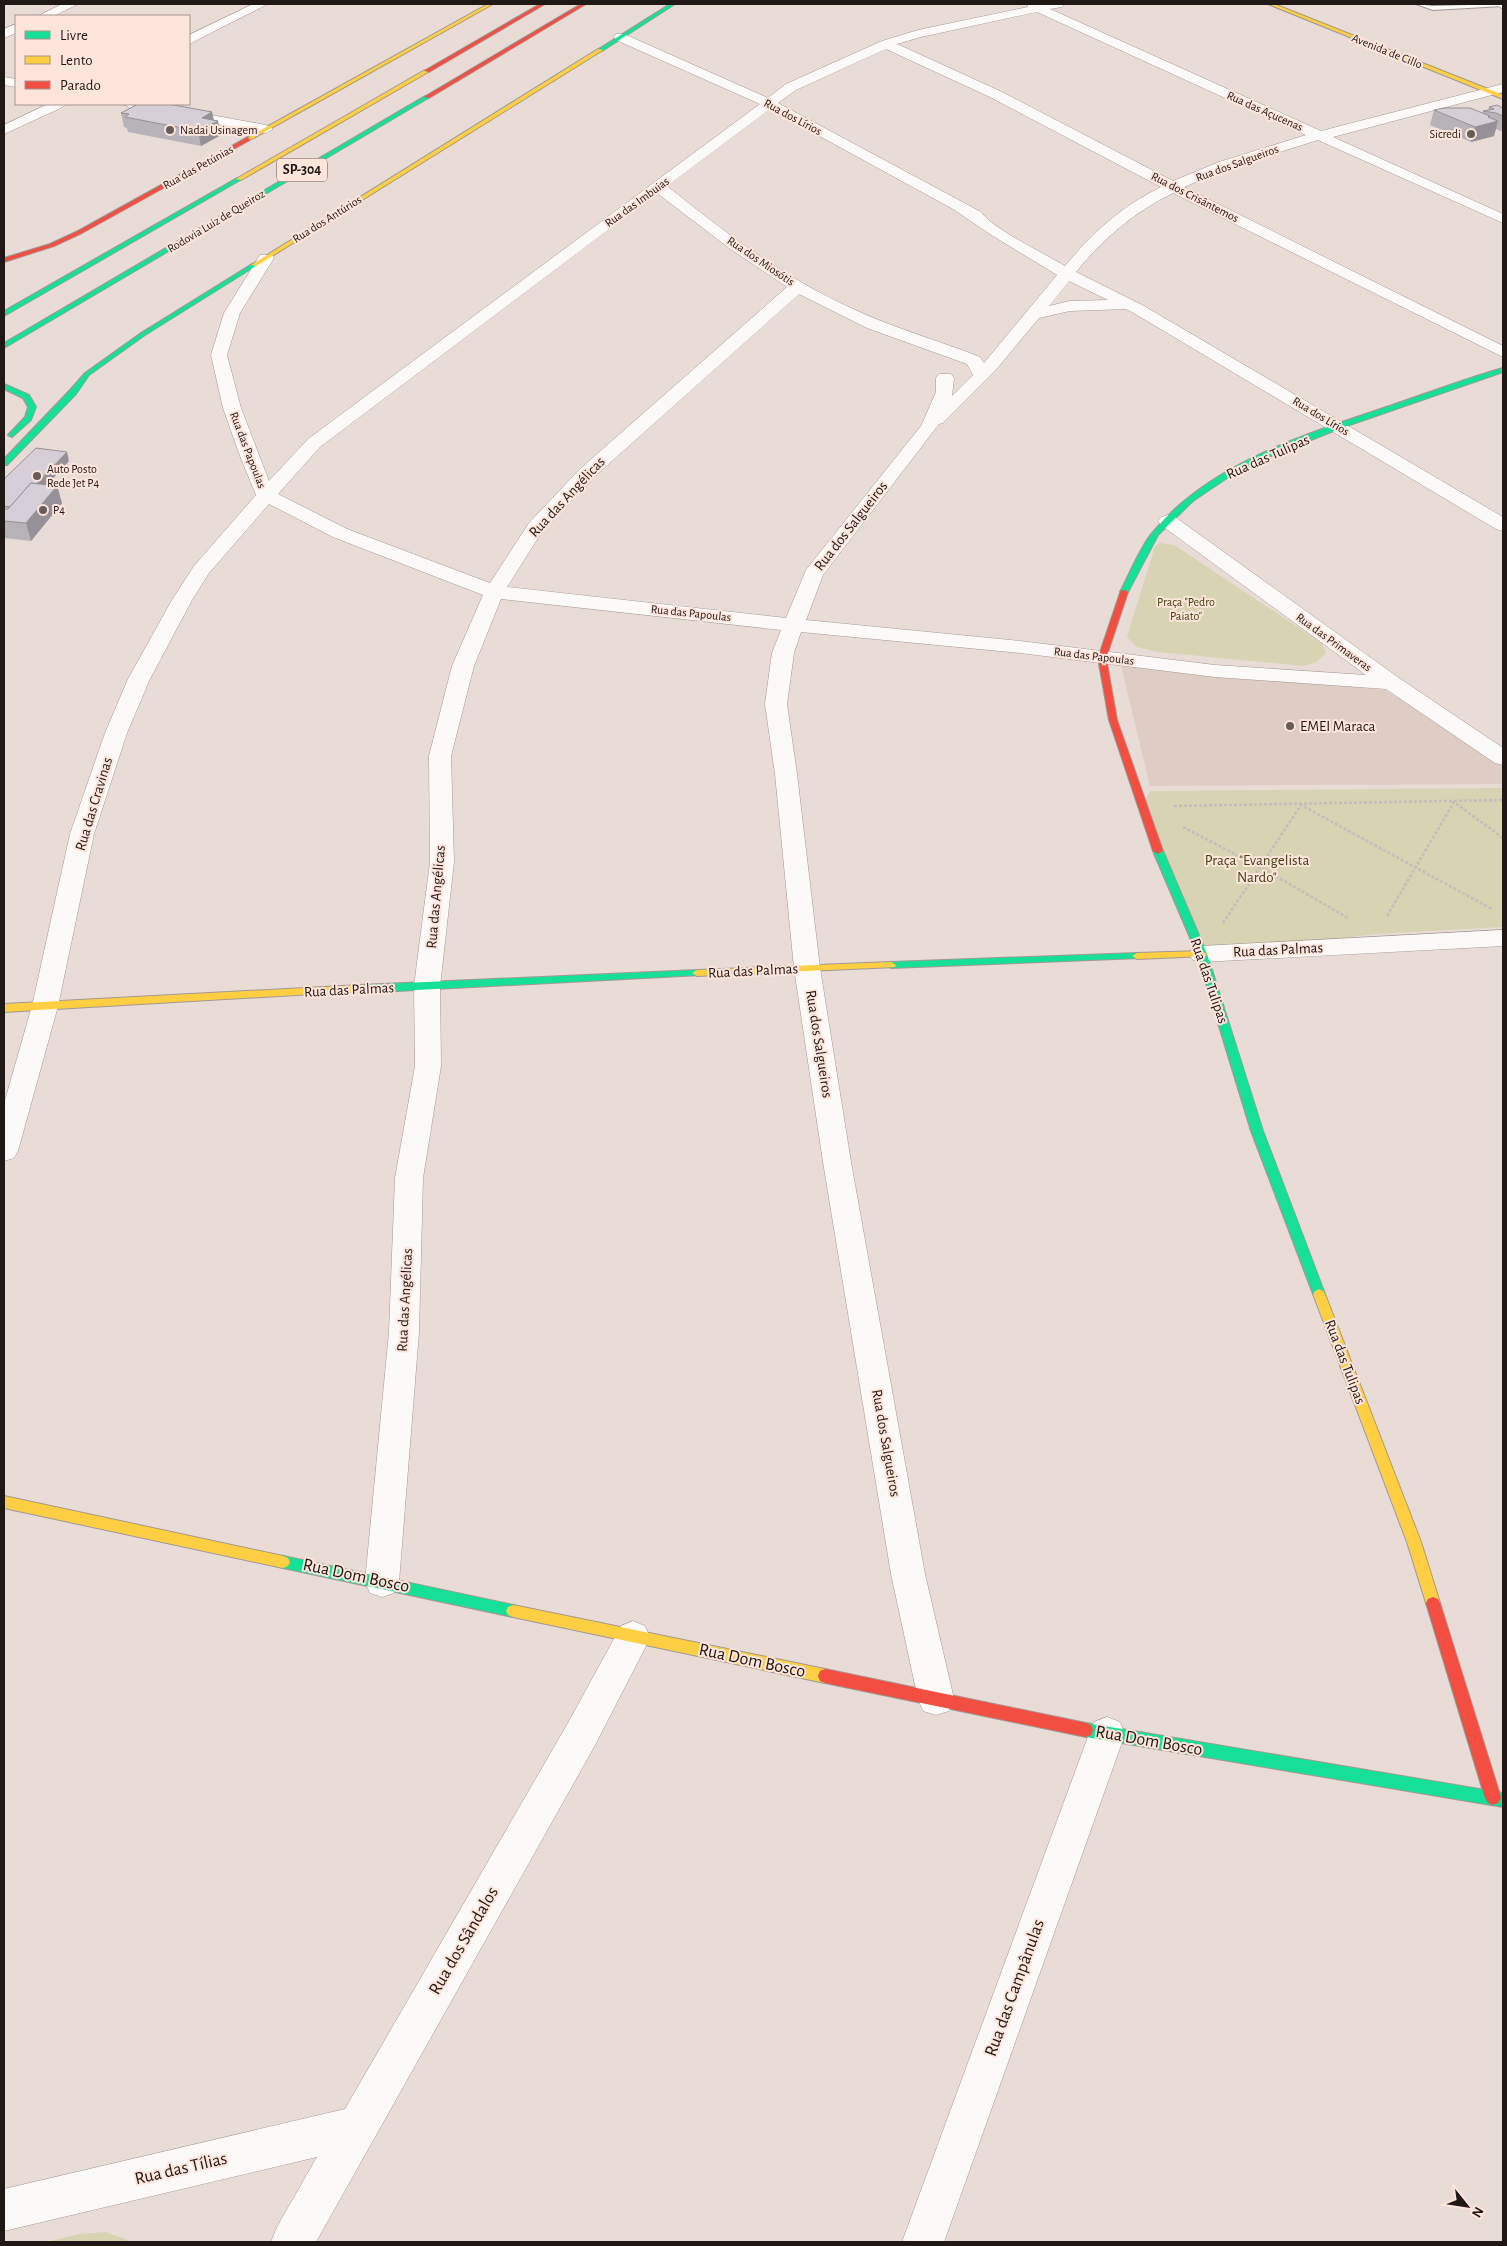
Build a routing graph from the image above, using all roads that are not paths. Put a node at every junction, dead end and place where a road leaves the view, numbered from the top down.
1 (72, 4) edge
2 (262, 4) edge
3 (492, 4) edge
4 (544, 4) edge
5 (584, 4) edge
6 (592, 4) edge
7 (673, 4) edge
8 (1058, 4) edge
9 (1270, 4) edge
10 (1293, 4) edge
11 (1420, 4) edge
12 (1502, 4) edge
13 (1032, 6) edge
14 (46, 15) edge
15 (620, 37) junction
16 (525, 38) junction
17 (190, 40) edge
18 (886, 44) junction
19 (1503, 87) edge
20 (1488, 91) junction
21 (1503, 97) edge
22 (769, 104) junction
23 (56, 105) edge
24 (135, 105) edge
25 (266, 129) junction
26 (4, 130) edge
27 (1320, 135) junction
28 (658, 186) junction
29 (1173, 187) junction
30 (960, 208) junction
31 (1503, 219) edge
32 (1046, 243) dead end
33 (1064, 250) dead end
34 (1081, 257) junction
35 (266, 258) junction
36 (4, 260) edge
37 (1066, 274) junction
38 (798, 286) junction
39 (1134, 307) junction
40 (4, 314) edge
41 (1033, 314) junction
42 (872, 324) junction
43 (4, 346) edge
44 (1503, 352) edge
45 (915, 355) dead end
46 (930, 367) dead end
47 (1503, 370) edge
48 (982, 375) junction
49 (945, 378) junction
50 (4, 386) edge
51 (55, 410) junction
52 (1338, 426) junction
53 (19, 427) junction
54 (928, 427) junction
55 (4, 429) edge
56 (4, 443) edge
57 (4, 463) edge
58 (266, 495) junction
59 (1168, 521) junction
60 (1503, 525) edge
61 (494, 592) junction
62 (794, 625) junction
63 (1102, 658) junction
64 (1391, 683) junction
65 (1503, 758) edge
66 (1503, 938) edge
67 (1202, 954) junction
68 (807, 968) junction
69 (427, 986) junction
70 (45, 1006) junction
71 (4, 1008) edge
72 (4, 1151) edge
73 (4, 1502) edge
74 (382, 1582) junction
75 (633, 1637) junction
76 (936, 1699) junction
77 (1107, 1734) junction
78 (1498, 1799) edge
79 (358, 2127) junction
80 (4, 2210) edge
81 (292, 2242) edge
82 (923, 2242) edge

1 - 14 street
2 - 17 street
3 - 25 main road, Rua das Petúnias
4 - 40 main road, Rodovia Luiz de Queiroz / SP-304
5 - 16 main road, Rodovia Luiz de Queiroz / SP-304
6 - 16 main road
7 - 15 main road, Rua dos Antúrios
8 - 13 street, Rua das Imbuias
9 - 20 main road, Avenida de Cillo
10 - 19 main road, Avenida de Cillo
11 - 12 lane
13 - 18 street, Rua das Imbuias
13 - 27 street, Rua das Açucenas
15 - 22 street, Rua dos Lírios
15 - 35 main road, Rua dos Antúrios
16 - 43 main road, Rodovia Luiz de Queiroz / SP-304
18 - 22 street, Rua das Imbuias
18 - 29 street, Rua dos Crisântemos
19 - 20 street, Rua dos Salgueiros
20 - 21 main road, Avenida de Cillo
20 - 27 street, Rua dos Salgueiros
22 - 28 street, Rua das Imbuias
22 - 30 street, Rua dos Lírios
23 - 26 street
24 - 25 street
25 - 36 main road, Rua das Petúnias
27 - 29 street, Rua dos Salgueiros
27 - 31 street, Rua das Açucenas
28 - 38 street, Rua dos Miosótis
28 - 58 street, Rua das Imbuias
29 - 34 street, Rua dos Salgueiros
29 - 44 street, Rua dos Crisântemos
30 - 32 street, Rua dos Lírios
30 - 37 street, Rua dos Lírios
33 - 34 street, Rua dos Lírios
34 - 37 street, Rua dos Salgueiros
34 - 39 street, Rua dos Lírios
35 - 51 main road, Rua dos Antúrios
35 - 58 street, Rua das Papoulas
37 - 39 street, Rua dos Lírios
37 - 41 street, Rua dos Salgueiros
38 - 42 street, Rua dos Miosótis
38 - 61 street, Rua das Angélicas
39 - 41 street
39 - 52 street, Rua dos Lírios
41 - 48 street, Rua dos Salgueiros
42 - 45 street, Rua dos Miosótis
42 - 48 street, Rua dos Miosótis
46 - 49 street
47 - 52 main road, Rua das Tulipas
48 - 49 street
48 - 54 street, Rua dos Salgueiros
49 - 54 street, Rua dos Salgueiros
50 - 53 main road
51 - 53 main road
51 - 57 main road, Rua dos Antúrios
52 - 59 main road, Rua das Tulipas
52 - 60 street, Rua dos Lírios
53 - 55 main road
53 - 56 main road
54 - 62 street, Rua dos Salgueiros
58 - 61 street, Rua das Papoulas
58 - 70 street, Rua das Cravinas
59 - 63 main road, Rua das Tulipas
59 - 64 street, Rua das Primaveras
61 - 62 street, Rua das Papoulas
61 - 69 street, Rua das Angélicas
62 - 63 street, Rua das Papoulas
62 - 68 street, Rua dos Salgueiros
63 - 64 street, Rua das Papoulas
63 - 67 main road, Rua das Tulipas
64 - 65 street, Rua das Primaveras
66 - 67 street, Rua das Palmas
67 - 68 main road, Rua das Palmas
67 - 78 main road, Rua das Tulipas
68 - 69 main road, Rua das Palmas
68 - 76 street, Rua dos Salgueiros
69 - 70 main road, Rua das Palmas
69 - 74 street, Rua das Angélicas
70 - 71 main road, Rua das Palmas
70 - 72 street, Rua das Cravinas
73 - 74 main road, Rua Dom Bosco
74 - 75 main road, Rua Dom Bosco
75 - 76 main road, Rua Dom Bosco
75 - 79 street, Rua dos Sândalos
76 - 77 main road, Rua Dom Bosco
77 - 78 main road, Rua Dom Bosco
77 - 82 street, Rua das Campânulas
79 - 80 street, Rua das Tílias
79 - 81 street, Rua dos Sândalos

